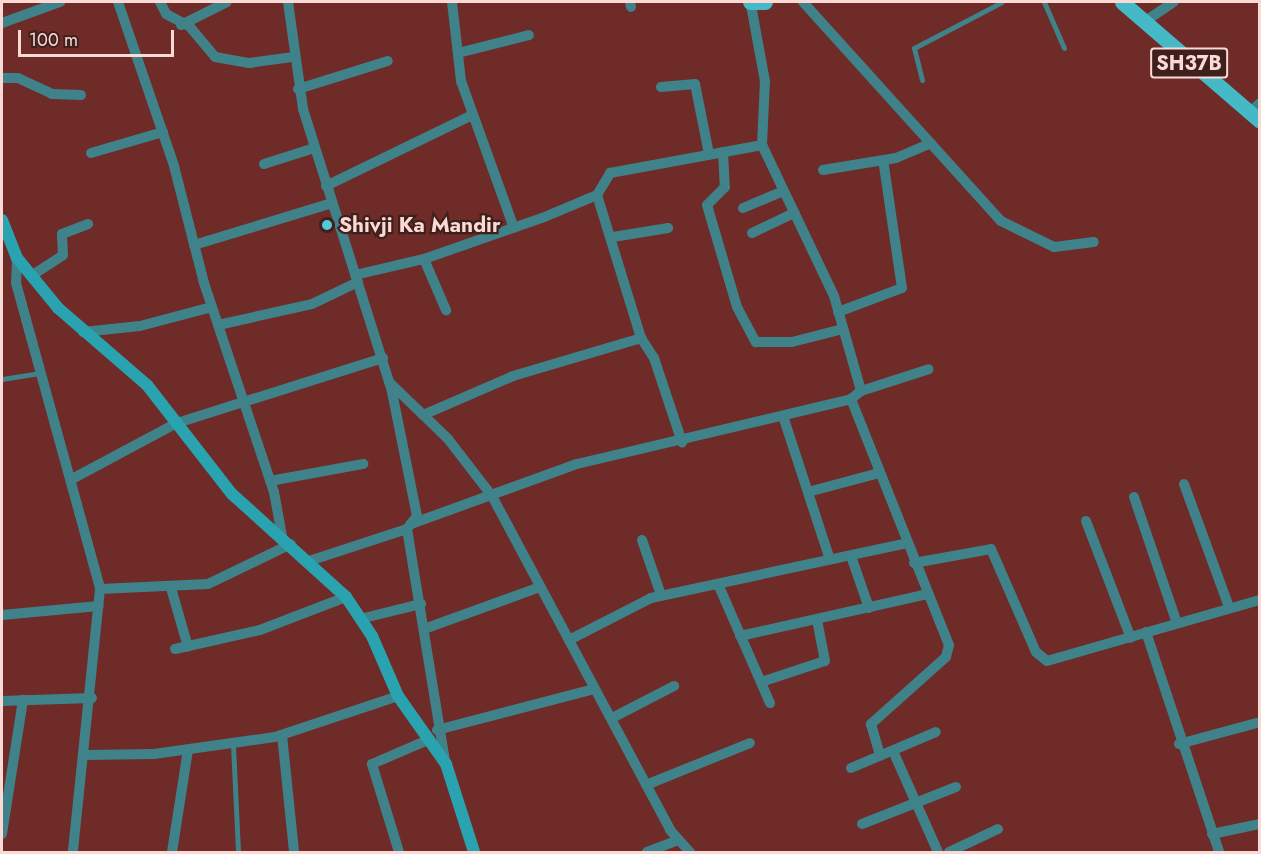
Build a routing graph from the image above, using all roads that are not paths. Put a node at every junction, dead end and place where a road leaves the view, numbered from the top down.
1 (60, 2) edge
2 (118, 2) edge
3 (124, 2) edge
4 (160, 2) edge
5 (227, 2) edge
6 (288, 2) edge
7 (452, 2) edge
8 (803, 2) edge
9 (1002, 2) edge
10 (1044, 2) edge
11 (1122, 2) edge
12 (1174, 2) edge
13 (755, 3) edge
14 (1144, 22) junction
15 (2, 23) edge
16 (182, 25) junction
17 (529, 35) dead end
18 (1064, 48) dead end
19 (458, 53) junction
20 (292, 57) junction
21 (388, 61) dead end
22 (2, 78) edge
23 (922, 80) dead end
24 (661, 87) dead end
25 (298, 89) junction
26 (81, 95) dead end
27 (1256, 112) edge
28 (472, 115) junction
29 (163, 132) junction
30 (931, 143) junction
31 (762, 145) junction
32 (314, 148) junction
33 (723, 152) junction
34 (91, 153) dead end
35 (709, 154) junction
36 (883, 160) junction
37 (264, 164) dead end
38 (823, 170) dead end
39 (326, 186) junction
40 (781, 192) junction
41 (597, 195) junction
42 (332, 202) junction
43 (743, 208) dead end
44 (795, 213) junction
45 (2, 220) edge
46 (88, 224) dead end
47 (514, 228) junction
48 (668, 228) dead end
49 (752, 232) dead end
50 (613, 237) junction
51 (1094, 242) dead end
52 (194, 246) junction
53 (17, 258) junction
54 (424, 259) junction
55 (31, 276) junction
56 (356, 278) junction
57 (212, 307) junction
58 (446, 310) dead end
59 (838, 312) junction
60 (218, 325) junction
61 (843, 329) junction
62 (83, 332) junction
63 (641, 338) junction
64 (383, 358) junction
65 (929, 369) dead end
66 (41, 373) junction
67 (2, 380) edge
68 (389, 382) junction
69 (861, 391) junction
70 (851, 399) junction
71 (241, 400) junction
72 (423, 415) junction
73 (783, 416) junction
74 (177, 423) junction
75 (681, 442) junction
76 (363, 464) dead end
77 (879, 473) junction
78 (72, 479) junction
79 (270, 481) junction
80 (1184, 484) dead end
81 (808, 492) junction
82 (490, 494) junction
83 (1134, 497) dead end
84 (1086, 521) dead end
85 (409, 526) junction
86 (286, 540) junction
87 (642, 540) dead end
88 (907, 543) junction
89 (851, 556) junction
90 (830, 560) junction
91 (309, 561) junction
92 (914, 563) junction
93 (718, 584) junction
94 (540, 587) junction
95 (171, 588) junction
96 (100, 589) junction
97 (928, 594) junction
98 (661, 595) junction
99 (346, 597) junction
100 (1259, 602) edge
101 (421, 604) junction
102 (99, 606) junction
103 (869, 608) junction
104 (1229, 608) junction
105 (2, 615) edge
106 (360, 619) junction
107 (817, 620) junction
108 (1177, 623) junction
109 (424, 629) junction
110 (1146, 633) junction
111 (740, 636) junction
112 (1131, 638) junction
113 (569, 640) junction
114 (188, 647) junction
115 (175, 649) dead end
116 (760, 682) junction
117 (674, 686) dead end
118 (594, 689) junction
119 (398, 696) junction
120 (92, 698) junction
121 (23, 700) junction
122 (2, 701) edge
123 (770, 703) dead end
124 (612, 718) junction
125 (1257, 723) dead end
126 (936, 732) dead end
127 (434, 734) junction
128 (282, 735) junction
129 (750, 743) dead end
130 (1179, 744) junction
131 (233, 745) junction
132 (188, 750) junction
133 (893, 751) junction
134 (85, 755) junction
135 (880, 756) junction
136 (7, 767) edge
137 (852, 768) dead end
138 (646, 785) junction
139 (956, 787) dead end
140 (917, 802) junction
141 (862, 824) dead end
142 (1260, 824) edge
143 (998, 829) dead end
144 (2, 834) edge
145 (1212, 834) junction
146 (679, 840) junction
147 (73, 852) edge
148 (172, 852) edge
149 (238, 852) edge
150 (294, 852) edge
151 (399, 852) edge
152 (474, 852) edge
153 (647, 852) edge
154 (690, 852) edge
155 (938, 852) edge
156 (949, 852) edge
157 (1219, 852) edge

1 - 15 street
2 - 3 street
2 - 29 street
4 - 16 street
5 - 16 street
6 - 20 street
7 - 19 street
8 - 30 street
9 - 23 lane
10 - 18 lane
11 - 14 main road, SH37B
12 - 14 street
13 - 31 street
14 - 27 main road, SH37B
16 - 20 street
17 - 19 street
19 - 28 street
20 - 25 street
21 - 25 street
22 - 26 street
24 - 35 street
25 - 32 street
28 - 39 street
28 - 47 street
29 - 34 street
29 - 52 street
30 - 36 street
30 - 51 street
31 - 33 street
31 - 40 street
32 - 37 street
32 - 39 street
33 - 35 street
33 - 61 street
35 - 41 street
36 - 38 street
36 - 59 street
39 - 42 street
40 - 43 street
40 - 44 street
41 - 47 street
41 - 50 street
42 - 52 street
42 - 56 street
44 - 49 street
44 - 59 street
45 - 53 street
46 - 55 street
47 - 54 street
48 - 50 street
50 - 63 street
52 - 57 street
53 - 55 street
53 - 66 street
54 - 56 street
54 - 58 street
55 - 62 street
56 - 60 street
56 - 64 street
57 - 60 street
57 - 62 street
59 - 61 street
60 - 71 street
61 - 69 street
62 - 74 street
63 - 72 street
63 - 75 street
64 - 68 street
64 - 71 street
65 - 69 street
66 - 67 lane
66 - 78 street
68 - 72 street
68 - 85 street
69 - 70 street
70 - 73 street
70 - 77 street
71 - 74 street
71 - 79 street
72 - 82 street
73 - 75 street
73 - 81 street
74 - 78 street
74 - 86 street
75 - 82 street
76 - 79 street
77 - 81 street
77 - 88 street
78 - 96 street
79 - 86 street
80 - 104 street
81 - 90 street
82 - 85 street
82 - 94 street
83 - 108 street
84 - 112 street
85 - 91 street
85 - 101 street
86 - 91 street
86 - 95 street
87 - 98 street
88 - 89 street
88 - 92 street
89 - 90 street
89 - 103 street
90 - 93 street
91 - 99 street
92 - 97 street
92 - 112 street
93 - 98 street
93 - 111 street
94 - 109 street
94 - 113 street
95 - 96 street
95 - 114 street
96 - 102 street
97 - 103 street
97 - 135 street
98 - 113 street
99 - 106 street
99 - 114 street
100 - 104 street
101 - 106 street
101 - 109 street
102 - 105 street
102 - 120 street
103 - 107 street
104 - 108 street
106 - 119 street
107 - 111 street
107 - 116 street
108 - 110 street
109 - 127 street
110 - 112 street
110 - 130 street
111 - 116 street
113 - 118 street
114 - 115 street
116 - 123 street
117 - 124 street
118 - 124 street
118 - 127 street
119 - 127 street
119 - 128 street
120 - 121 street
120 - 134 street
121 - 122 street
121 - 136 street
124 - 138 street
125 - 130 street
126 - 133 street
127 - 151 street
127 - 152 street
128 - 131 street
128 - 150 street
129 - 138 street
130 - 145 street
131 - 132 street
131 - 149 lane
132 - 134 street
132 - 148 street
133 - 135 street
133 - 140 street
134 - 147 street
135 - 137 street
136 - 144 street
138 - 146 street
139 - 140 street
140 - 141 street
140 - 155 street
142 - 145 street
143 - 156 street
145 - 157 street
146 - 153 street
146 - 154 street

